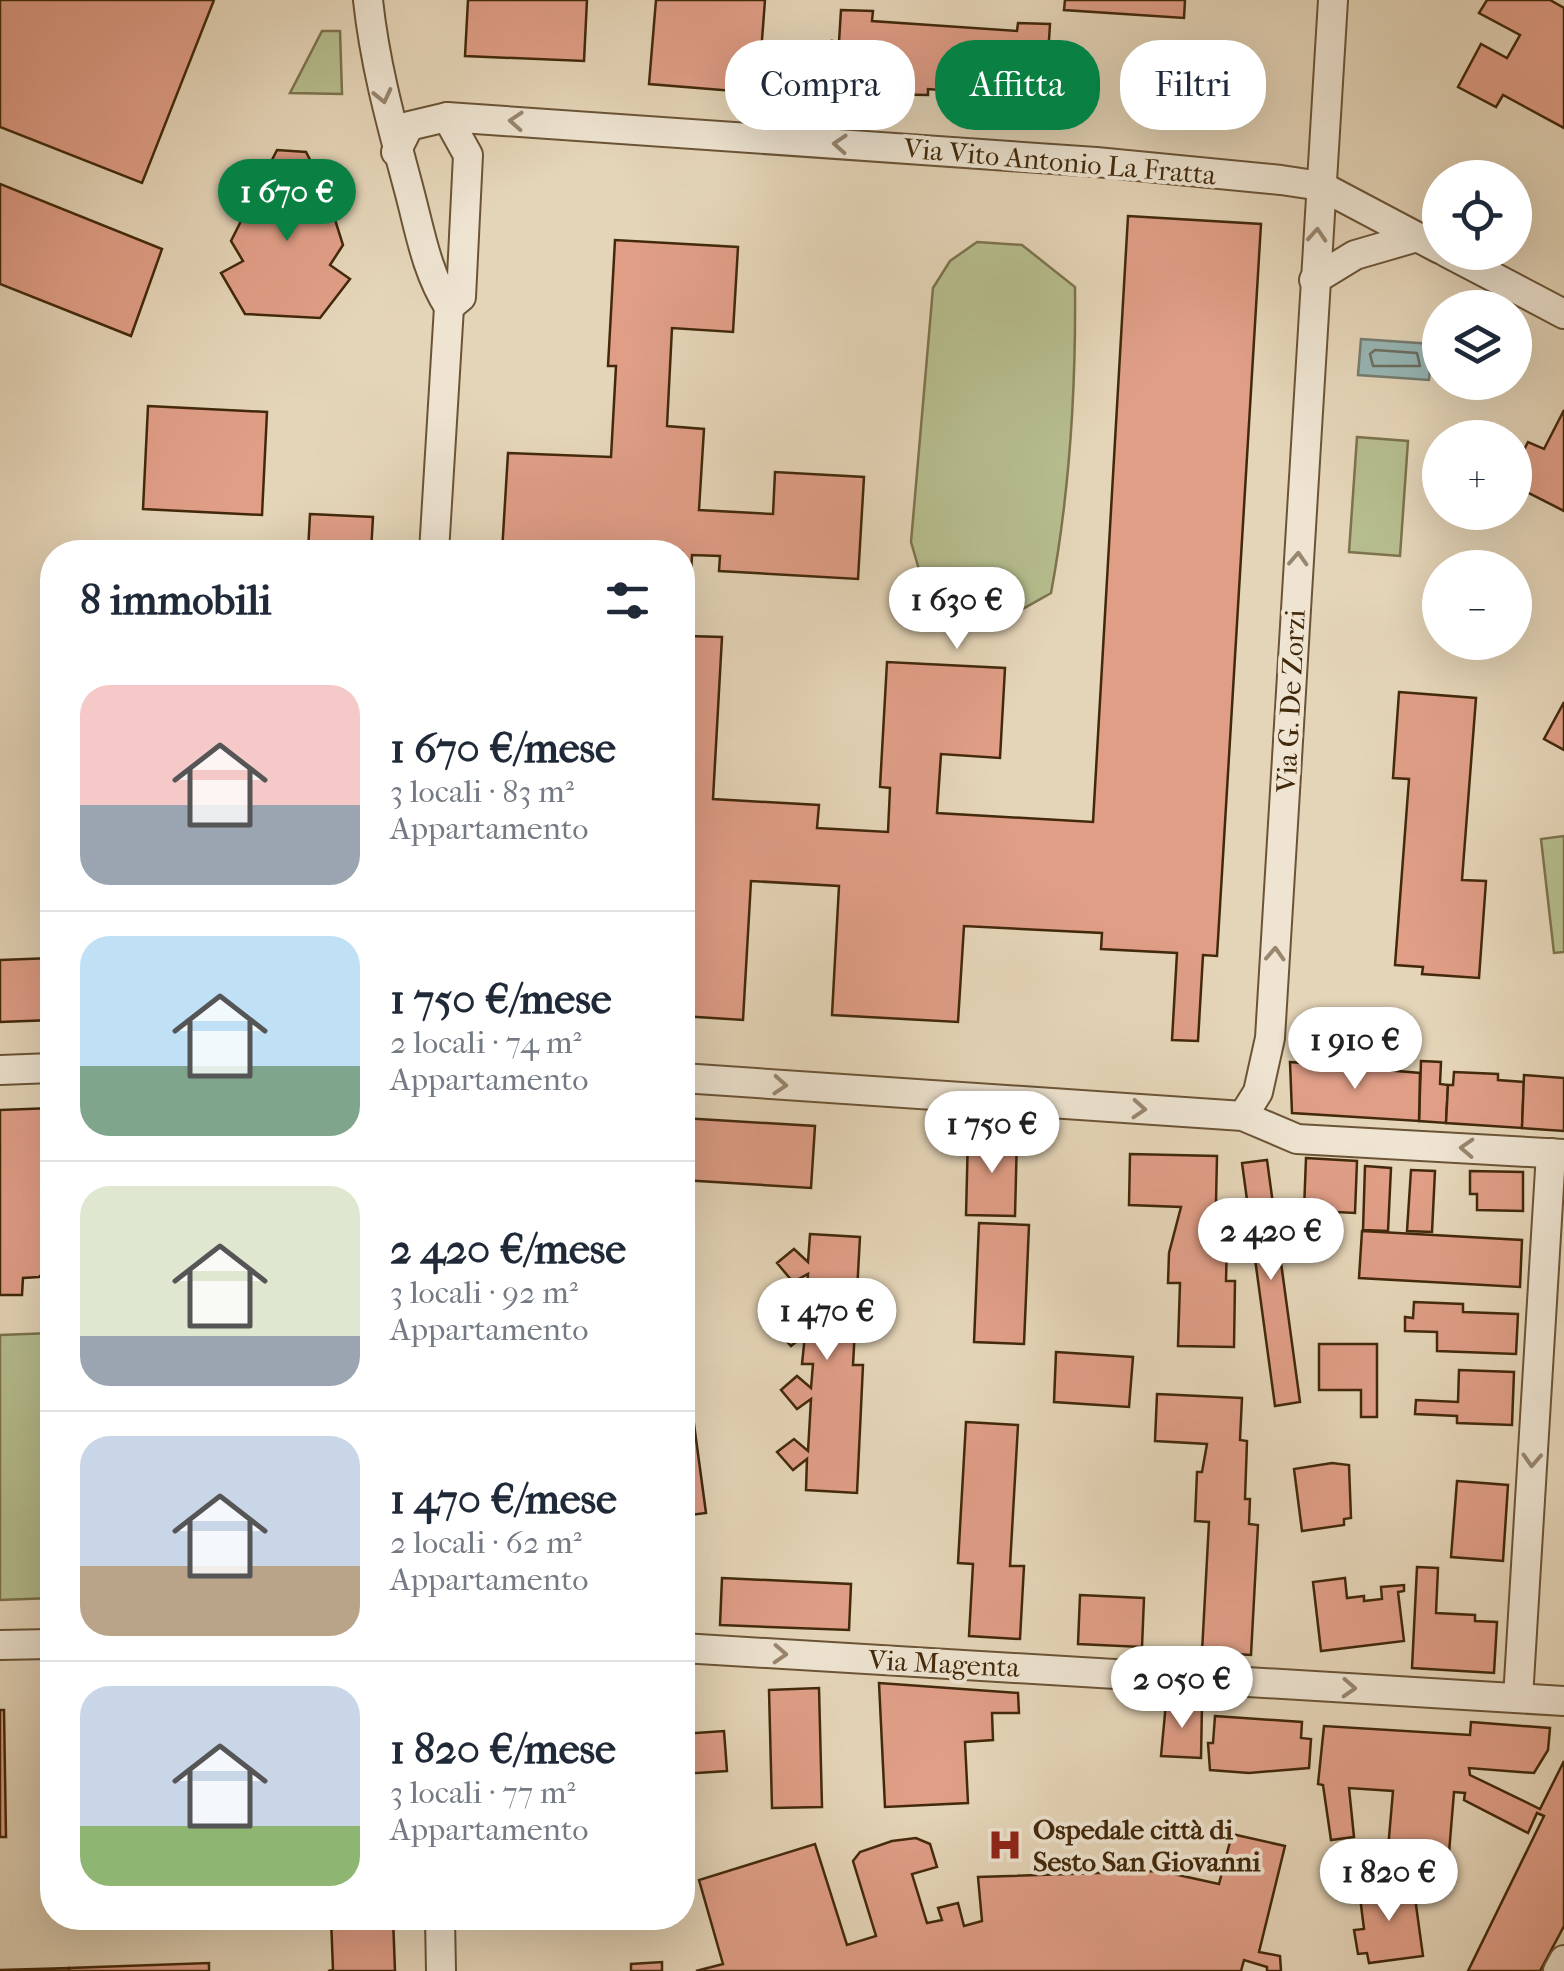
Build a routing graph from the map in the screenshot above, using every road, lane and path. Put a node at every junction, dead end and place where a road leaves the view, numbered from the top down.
1 (368, 0) edge
2 (1333, 0) edge
3 (446, 117) junction
4 (396, 152) junction
5 (1320, 186) junction
6 (1422, 239) edge
7 (1422, 247) edge
8 (1481, 270) edge
9 (1314, 280) junction
10 (449, 307) junction
11 (1564, 314) edge
12 (435, 540) edge
13 (40, 1068) edge
14 (0, 1070) edge
15 (695, 1079) edge
16 (1243, 1116) junction
17 (1557, 1154) edge
18 (40, 1644) edge
19 (0, 1645) edge
20 (695, 1649) edge
21 (1518, 1698) junction
22 (1564, 1700) edge
23 (440, 1930) edge
24 (1564, 1960) edge
25 (442, 1971) edge
26 (1558, 1971) edge

1 -> 4 street
2 - 5 street, Via G. De Zorzi
3 - 4 street, Via Vito Antonio La Fratta
5 -> 3 street, Via Vito Antonio La Fratta
3 - 10 street
4 - 10 street
5 - 6 street
9 -> 5 street, Via G. De Zorzi
7 - 9 street
8 - 11 street
16 -> 9 street, Via G. De Zorzi
10 - 12 street
13 - 14 street
15 -> 16 street
17 -> 16 street
17 -> 21 street
18 - 19 street
20 -> 21 street, Via Magenta
21 - 22 street, Via Magenta
23 - 25 street
24 - 26 street

